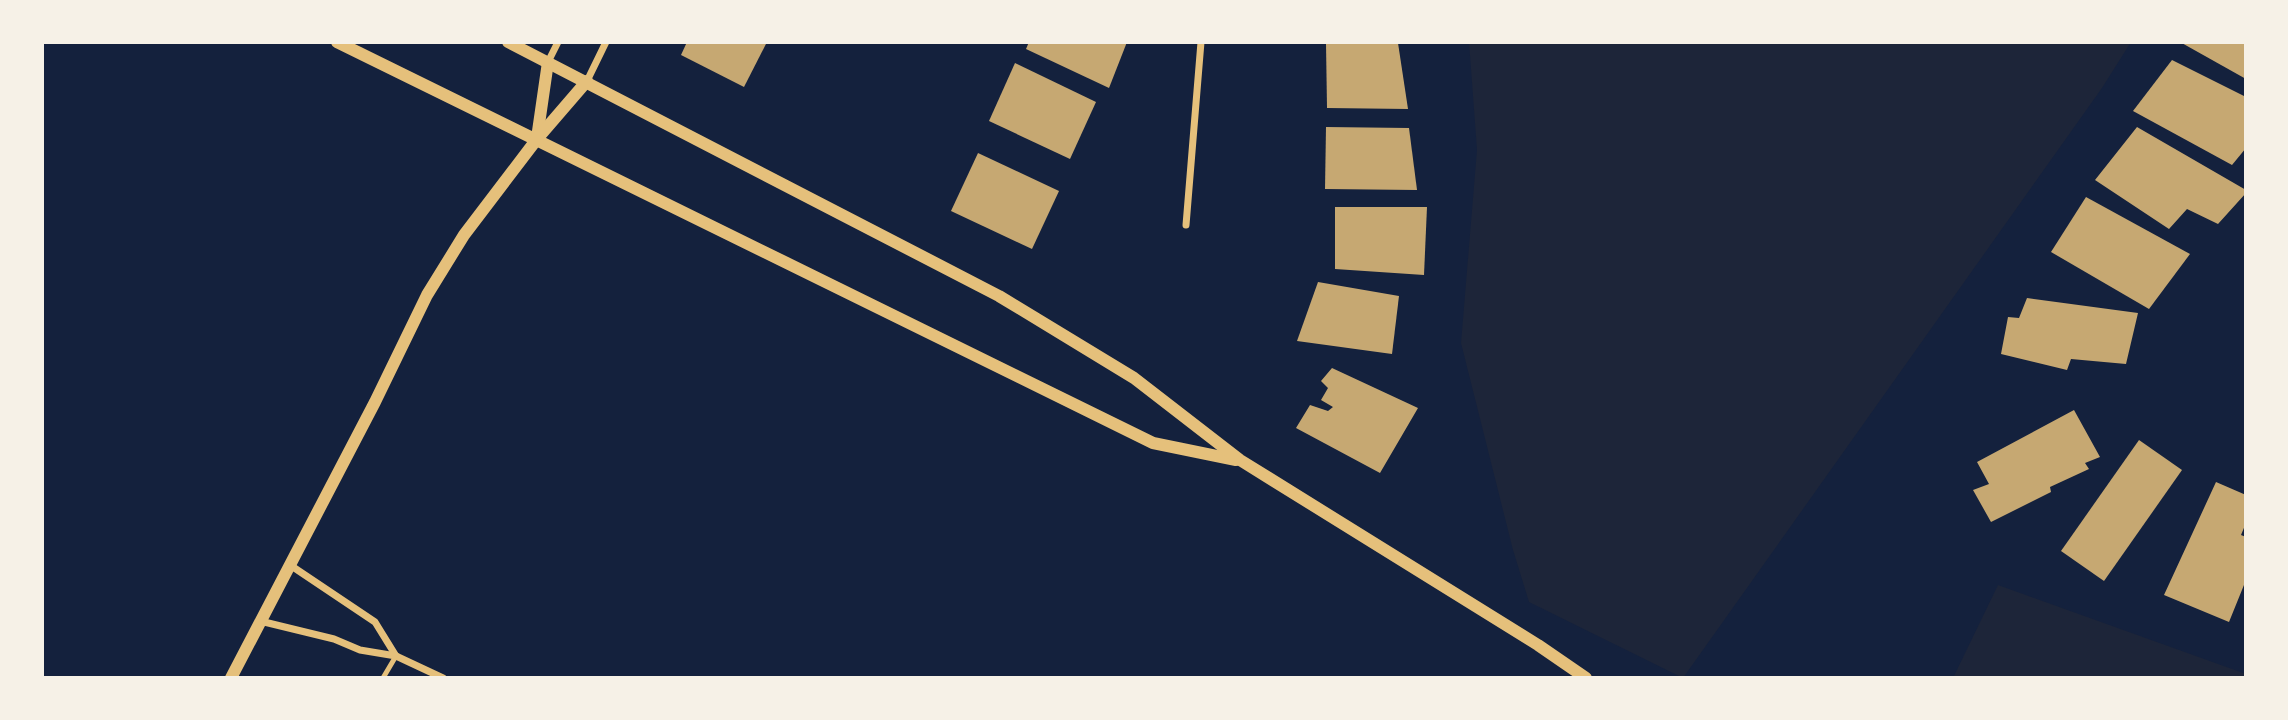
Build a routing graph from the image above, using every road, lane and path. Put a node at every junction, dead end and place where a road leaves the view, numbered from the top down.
1 (337, 42) edge
2 (508, 42) edge
3 (558, 42) edge
4 (606, 42) edge
5 (1201, 42) edge
6 (548, 62) junction
7 (587, 81) junction
8 (537, 139) junction
9 (1186, 225) dead end
10 (1240, 460) junction
11 (290, 565) junction
12 (260, 621) junction
13 (396, 656) junction
14 (231, 678) edge
15 (383, 678) edge
16 (443, 678) edge
17 (1586, 678) edge

1 - 8 street
2 - 6 street
3 - 6 street
4 - 7 street
5 - 9 street
6 - 7 street
6 - 8 street
7 - 8 street
7 - 10 street
8 - 10 street
8 - 11 street
10 - 17 street
11 - 12 street
11 - 13 street
12 - 13 street
12 - 14 street
13 - 15 lane
13 - 16 street

